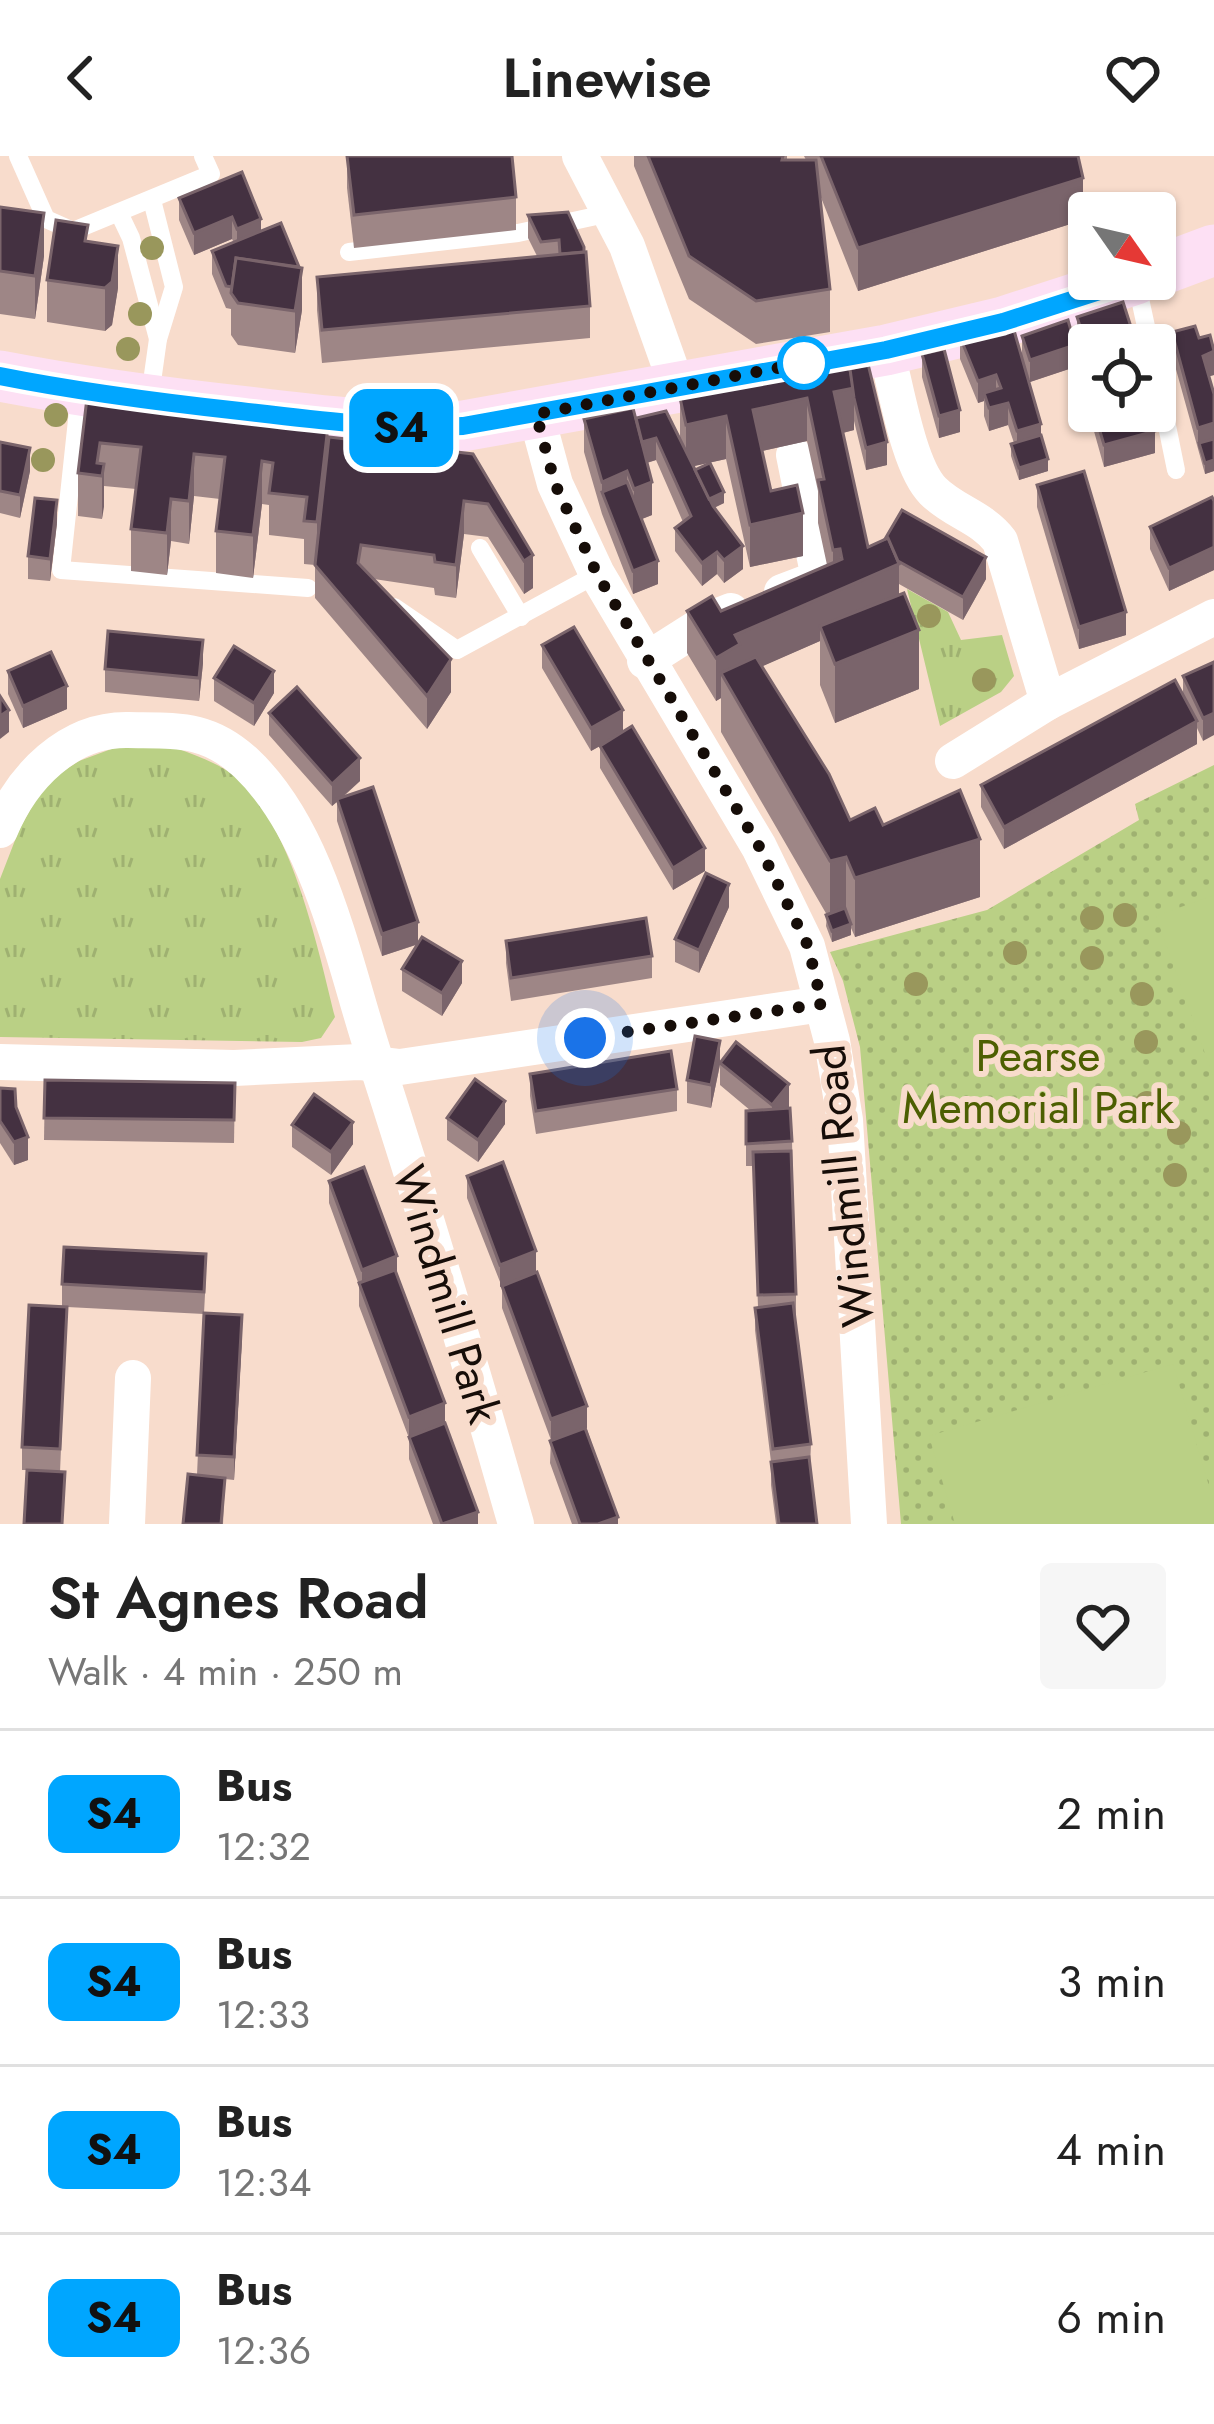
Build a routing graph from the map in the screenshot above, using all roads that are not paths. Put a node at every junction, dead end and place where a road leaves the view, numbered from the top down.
1 (18, 156) edge
2 (203, 156) edge
3 (580, 156) edge
4 (152, 200) junction
5 (610, 213) junction
6 (120, 214) junction
7 (1214, 250) edge
8 (349, 252) dead end
9 (1176, 264) edge
10 (1071, 300) edge
11 (158, 339) junction
12 (886, 350) junction
13 (0, 376) edge
14 (679, 389) junction
15 (80, 392) junction
16 (150, 401) junction
17 (536, 414) junction
18 (1168, 432) edge
19 (794, 455) dead end
20 (1176, 470) dead end
21 (481, 548) dead end
22 (597, 574) junction
23 (308, 588) dead end
24 (380, 597) edge
25 (521, 617) junction
26 (1214, 617) edge
27 (645, 662) junction
28 (1048, 702) junction
29 (953, 760) dead end
30 (0, 830) edge
31 (822, 1004) junction
32 (0, 1062) edge
33 (377, 1064) junction
34 (133, 1378) dead end
35 (127, 1524) edge
36 (516, 1524) edge
37 (869, 1524) edge

1 - 6 lane
2 - 4 lane
3 - 5 street
4 - 6 lane
4 - 11 lane
5 - 8 lane
5 - 14 street
6 - 11 lane
7 - 9 street
10 - 12 street
11 - 16 lane
12 - 14 street
12 - 28 street
13 - 15 street
14 - 17 street
15 - 16 street
15 - 23 lane
16 - 17 street
17 - 22 street, Windmill Road
18 - 20 lane
19 - 27 street
21 - 25 lane
22 - 25 lane
22 - 27 street, Windmill Road
24 - 25 lane
26 - 28 street
27 - 31 street, Windmill Road
28 - 29 street
30 - 33 street, Windmill Park
31 - 33 street
31 - 37 street, Windmill Road
32 - 33 street
33 - 36 street, Windmill Park
34 - 35 street

